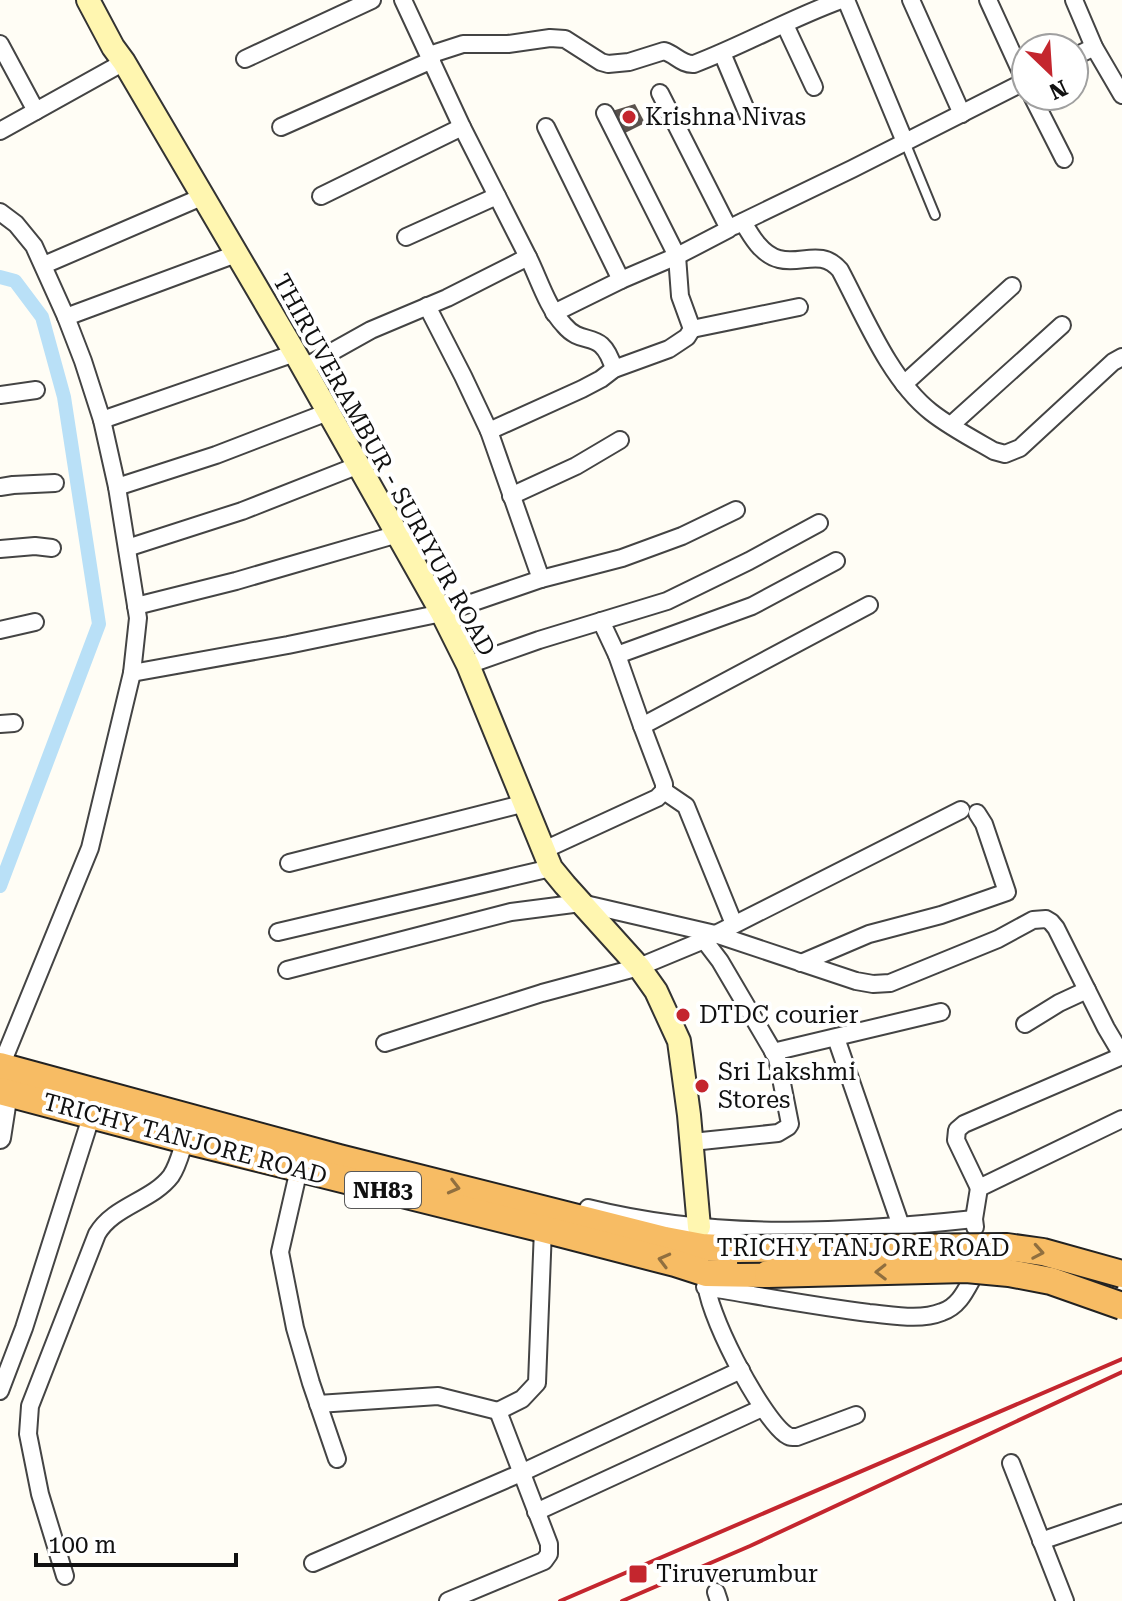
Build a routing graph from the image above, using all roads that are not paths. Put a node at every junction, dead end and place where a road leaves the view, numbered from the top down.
1 (88, 0) edge
2 (372, 0) edge
3 (403, 0) edge
4 (844, 0) edge
5 (911, 0) edge
6 (988, 0) edge
7 (1074, 0) edge
8 (785, 25) junction
9 (0, 44) edge
10 (1010, 47) edge
11 (1094, 47) junction
12 (1090, 49) edge
13 (722, 53) junction
14 (430, 58) junction
15 (245, 59) dead end
16 (124, 62) junction
17 (814, 87) dead end
18 (1010, 90) edge
19 (660, 93) dead end
20 (1122, 95) edge
21 (36, 111) junction
22 (1040, 112) edge
23 (605, 113) dead end
24 (962, 114) junction
25 (749, 117) dead end
26 (281, 127) dead end
27 (462, 127) junction
28 (546, 127) dead end
29 (0, 131) edge
30 (905, 142) junction
31 (1064, 159) dead end
32 (204, 196) junction
33 (321, 196) dead end
34 (497, 196) junction
35 (0, 212) edge
36 (935, 215) dead end
37 (736, 225) junction
38 (406, 237) dead end
39 (236, 254) junction
40 (677, 256) junction
41 (528, 257) junction
42 (44, 265) junction
43 (621, 280) junction
44 (1012, 286) dead end
45 (436, 302) junction
46 (799, 307) dead end
47 (554, 313) junction
48 (66, 317) junction
49 (1062, 325) dead end
50 (692, 329) junction
51 (1122, 357) edge
52 (299, 360) junction
53 (614, 369) junction
54 (904, 384) junction
55 (36, 390) dead end
56 (0, 395) edge
57 (328, 412) junction
58 (102, 420) junction
59 (951, 425) junction
60 (489, 431) junction
61 (620, 440) dead end
62 (359, 465) junction
63 (55, 483) dead end
64 (0, 487) edge
65 (117, 487) junction
66 (511, 496) junction
67 (736, 510) dead end
68 (819, 523) dead end
69 (398, 534) junction
70 (52, 548) dead end
71 (127, 548) junction
72 (0, 549) edge
73 (836, 561) dead end
74 (538, 572) junction
75 (869, 605) dead end
76 (136, 606) junction
77 (442, 613) junction
78 (601, 621) junction
79 (35, 622) dead end
80 (0, 630) edge
81 (617, 655) junction
82 (468, 665) junction
83 (132, 673) junction
84 (642, 726) junction
85 (664, 791) junction
86 (526, 803) junction
87 (548, 859) junction
88 (289, 863) dead end
89 (581, 903) junction
90 (734, 924) junction
91 (278, 932) dead end
92 (710, 937) junction
93 (801, 963) junction
94 (639, 967) junction
95 (287, 970) dead end
96 (1087, 990) junction
97 (941, 1012) dead end
98 (1025, 1024) dead end
99 (836, 1038) junction
100 (385, 1043) dead end
101 (773, 1052) junction
102 (1122, 1055) edge
103 (2, 1079) edge
104 (92, 1114) junction
105 (1122, 1119) edge
106 (0, 1138) edge
107 (185, 1140) junction
108 (692, 1142) junction
109 (299, 1169) junction
110 (979, 1188) junction
111 (497, 1198) junction
112 (901, 1226) junction
113 (699, 1227) junction
114 (543, 1229) junction
115 (1122, 1274) edge
116 (706, 1280) junction
117 (971, 1281) dead end
118 (1122, 1306) edge
119 (741, 1370) junction
120 (0, 1391) edge
121 (318, 1404) junction
122 (762, 1408) junction
123 (498, 1411) junction
124 (856, 1415) dead end
125 (337, 1459) dead end
126 (1011, 1463) dead end
127 (521, 1473) junction
128 (536, 1512) junction
129 (1122, 1513) edge
130 (1041, 1541) junction
131 (313, 1563) dead end
132 (65, 1576) dead end
133 (448, 1601) edge
134 (1065, 1601) edge

1 - 16 main road, THIRUVERAMBUR - SURIYUR ROAD
2 - 15 street
3 - 14 street
4 - 8 street
4 - 30 street
5 - 24 street
6 - 10 street
7 - 11 street
8 - 13 street
8 - 17 street
9 - 21 street
11 - 12 street
11 - 20 street
13 - 14 street
13 - 25 street
14 - 26 street
14 - 27 street
16 - 21 street
16 - 32 main road, THIRUVERAMBUR - SURIYUR ROAD
18 - 24 street
19 - 37 street
21 - 29 street
22 - 31 street
23 - 40 street
24 - 30 street
27 - 33 street
27 - 34 street
28 - 43 street
30 - 36 lane
30 - 37 street
32 - 39 main road, THIRUVERAMBUR - SURIYUR ROAD
32 - 42 street
34 - 38 street
34 - 41 street
35 - 42 street
37 - 40 street
37 - 54 street
39 - 48 street
39 - 52 main road, THIRUVERAMBUR - SURIYUR ROAD
40 - 43 street
40 - 50 street
41 - 45 street
41 - 47 street
42 - 48 street
43 - 47 street
44 - 54 street
45 - 52 street
45 - 60 street
46 - 50 street
47 - 53 street
48 - 58 street
49 - 59 street
50 - 53 street
51 - 59 street
52 - 57 main road, THIRUVERAMBUR - SURIYUR ROAD
52 - 58 street
53 - 60 street
54 - 59 street
55 - 56 street
57 - 62 main road, THIRUVERAMBUR - SURIYUR ROAD
57 - 65 street
58 - 65 street
60 - 66 street
61 - 66 street
62 - 69 main road, THIRUVERAMBUR - SURIYUR ROAD
62 - 71 street
63 - 64 street
65 - 71 street
66 - 74 street
67 - 74 street
68 - 78 street
69 - 76 street
69 - 77 main road, THIRUVERAMBUR - SURIYUR ROAD
70 - 72 street
71 - 76 street
73 - 81 street
74 - 77 street
75 - 84 street
76 - 83 street
77 - 82 main road, THIRUVERAMBUR - SURIYUR ROAD
77 - 83 street
78 - 81 street
78 - 82 street
79 - 80 street
81 - 84 street
82 - 86 main road, THIRUVERAMBUR - SURIYUR ROAD
83 - 103 street
84 - 85 street
85 - 87 street
85 - 90 street
86 - 87 main road, THIRUVERAMBUR - SURIYUR ROAD
86 - 88 street
87 - 89 main road, THIRUVERAMBUR - SURIYUR ROAD
87 - 91 street
89 - 92 street
89 - 94 main road, THIRUVERAMBUR - SURIYUR ROAD
89 - 95 street
90 - 92 street
90 - 93 street
92 - 93 street
92 - 94 street
92 - 101 street
93 - 96 street
94 - 100 street
94 - 108 main road, THIRUVERAMBUR - SURIYUR ROAD
96 - 98 street
96 - 102 street
97 - 99 street
99 - 101 street
99 - 112 street
101 - 108 street
102 - 110 street
103 - 104 highway, TRICHY TANJORE ROAD / NH83
103 - 106 street
103 -> 111 highway, TRICHY TANJORE ROAD / NH83
104 - 107 highway, TRICHY TANJORE ROAD / NH83
104 - 120 street
105 - 110 street
107 - 109 highway, TRICHY TANJORE ROAD / NH83
107 - 132 street
108 - 113 main road, THIRUVERAMBUR - SURIYUR ROAD
109 - 114 highway, TRICHY TANJORE ROAD / NH83
109 - 121 street
110 - 112 street
111 - 113 street
111 -> 115 highway, TRICHY TANJORE ROAD / NH83, bridge
112 - 113 street
116 -> 114 highway, TRICHY TANJORE ROAD / NH83
114 - 123 street
116 - 117 street
118 -> 116 highway, TRICHY TANJORE ROAD / NH83, bridge
116 - 119 street
119 - 122 street
119 - 127 street
121 - 123 street
121 - 125 street
122 - 124 street
122 - 128 street
123 - 127 street
126 - 130 street
127 - 128 street
127 - 131 street
128 - 133 street
129 - 130 street
130 - 134 street

